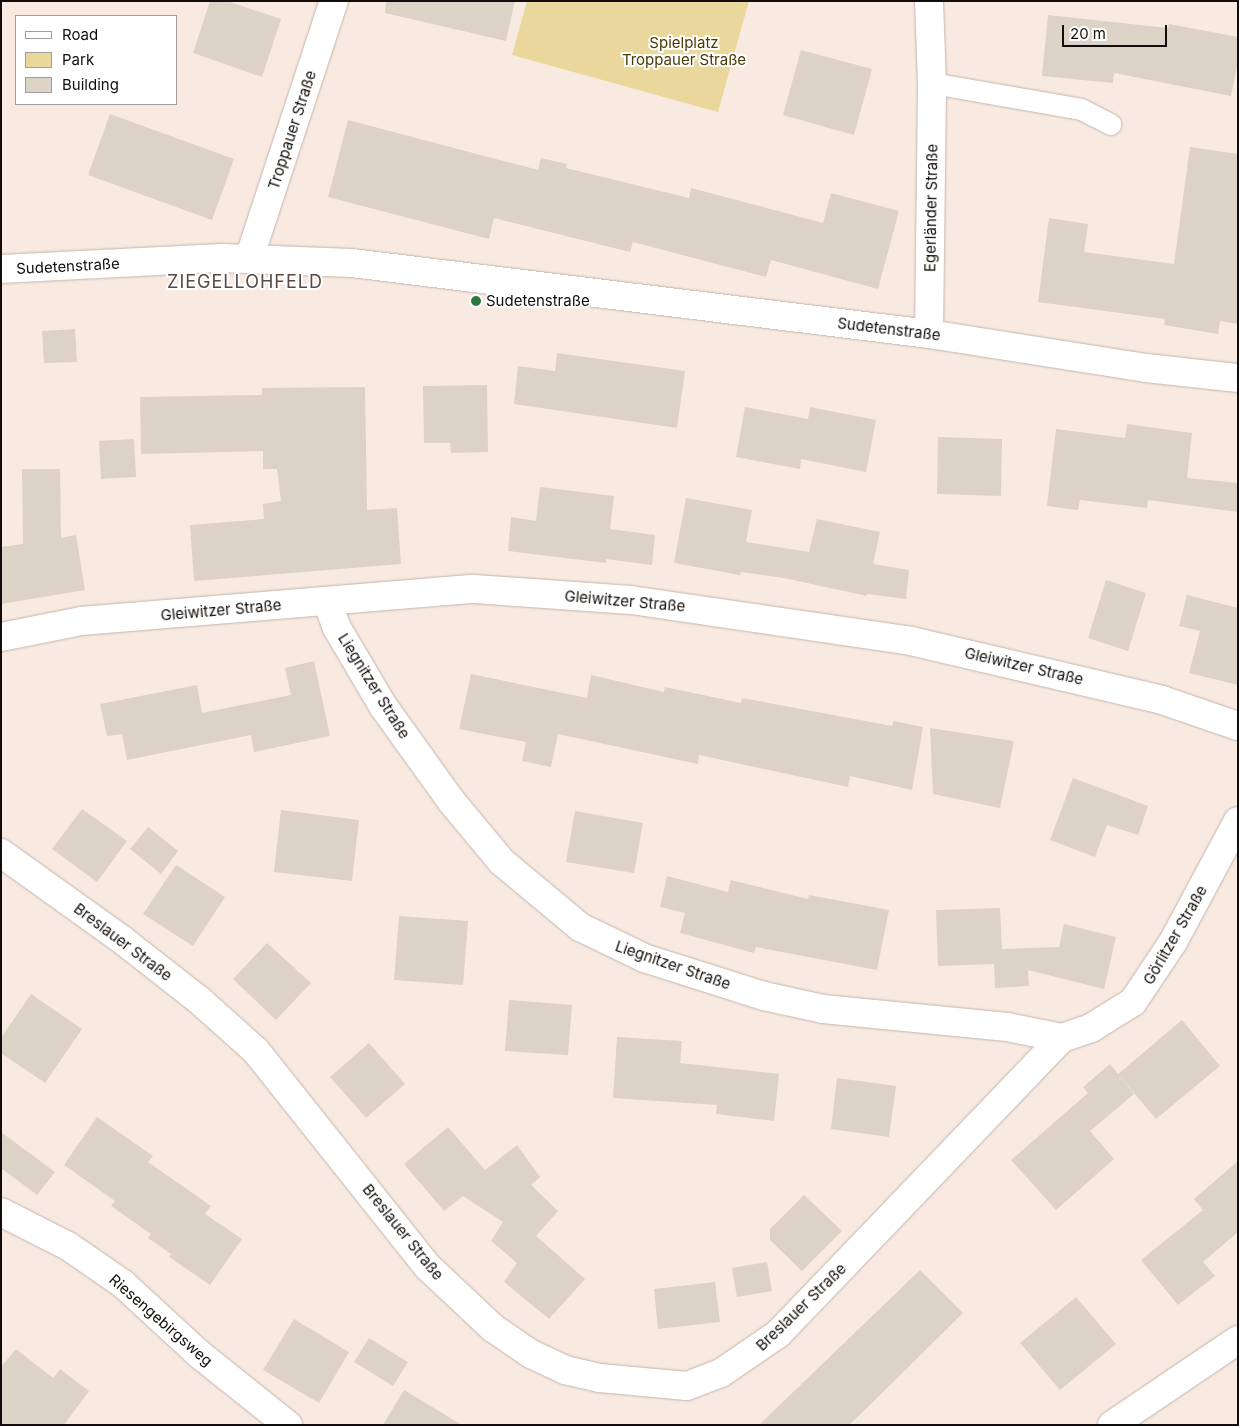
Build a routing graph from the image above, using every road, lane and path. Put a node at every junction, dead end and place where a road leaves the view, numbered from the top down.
1 (334, 1) edge
2 (929, 1) edge
3 (932, 83) junction
4 (1110, 124) dead end
5 (249, 259) junction
6 (1, 269) edge
7 (929, 334) junction
8 (1238, 378) edge
9 (327, 601) junction
10 (1, 637) edge
11 (1238, 726) edge
12 (1238, 821) edge
13 (1, 853) edge
14 (1062, 1038) junction
15 (1, 1212) edge
16 (1238, 1340) edge
17 (288, 1425) edge
18 (1112, 1425) edge

1 - 5 street, Troppauer Straße
2 - 3 street, Egerländer Straße
3 - 4 lane
3 - 7 street, Egerländer Straße
5 - 6 street, Sudetenstraße
5 - 7 street, Sudetenstraße
7 - 8 street, Sudetenstraße
9 - 10 street, Gleiwitzer Straße
9 - 11 street, Gleiwitzer Straße
9 - 14 street, Liegnitzer Straße
12 - 14 street, Görlitzer Straße
13 - 14 street, Breslauer Straße
15 - 17 street, Riesengebirgsweg
16 - 18 street

